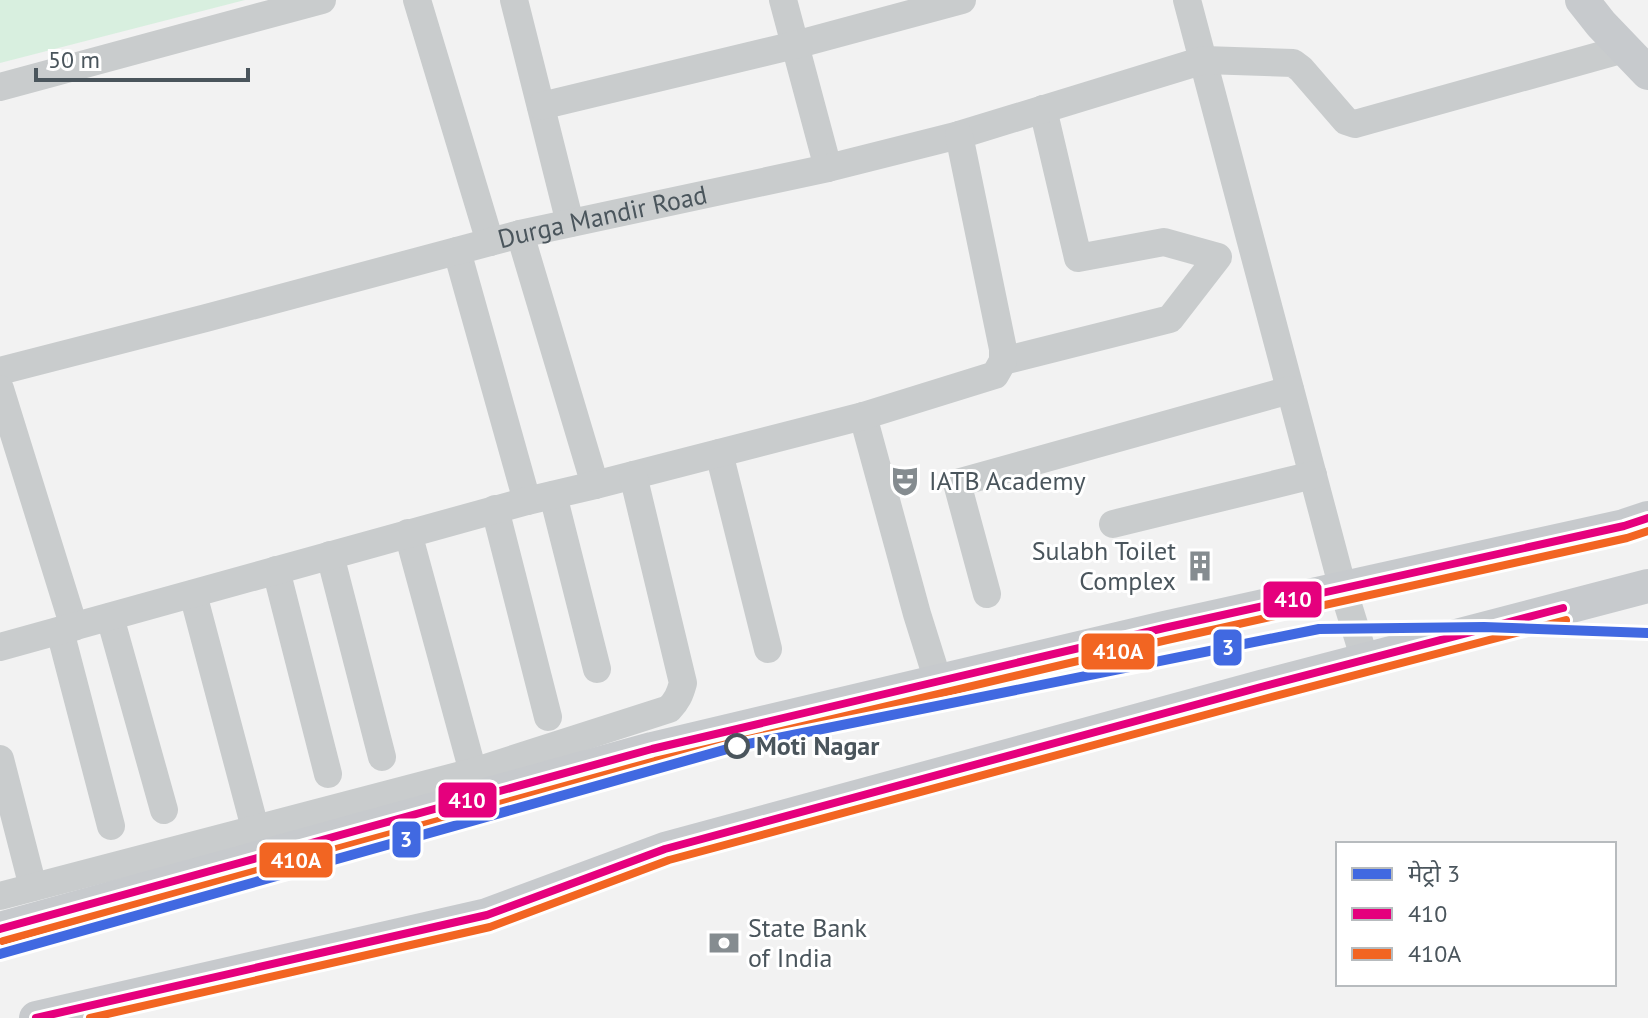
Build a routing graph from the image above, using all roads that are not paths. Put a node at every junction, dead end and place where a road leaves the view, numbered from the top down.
1 (322, 0) edge
2 (417, 0) edge
3 (514, 0) edge
4 (783, 0) edge
5 (962, 0) edge
6 (1187, 0) edge
7 (1582, 0) edge
8 (795, 45) junction
9 (1624, 49) junction
10 (1204, 60) junction
11 (1648, 73) edge
12 (0, 87) edge
13 (541, 106) junction
14 (1043, 109) junction
15 (959, 135) junction
16 (828, 168) junction
17 (570, 223) junction
18 (520, 234) junction
19 (490, 242) junction
20 (457, 251) junction
21 (1003, 361) junction
22 (0, 371) edge
23 (0, 389) edge
24 (1290, 390) junction
25 (863, 416) junction
26 (719, 453) junction
27 (633, 475) junction
28 (1313, 475) junction
29 (595, 485) junction
30 (540, 498) junction
31 (495, 509) junction
32 (1648, 518) edge
33 (1113, 524) dead end
34 (408, 533) junction
35 (330, 555) junction
36 (276, 570) junction
37 (1648, 586) edge
38 (1343, 589) junction
39 (193, 594) junction
40 (987, 594) dead end
41 (110, 617) junction
42 (67, 629) junction
43 (0, 647) edge
44 (768, 649) dead end
45 (1365, 660) junction
46 (597, 669) dead end
47 (938, 681) junction
48 (548, 717) dead end
49 (382, 757) dead end
50 (0, 759) edge
51 (473, 772) junction
52 (328, 774) dead end
53 (164, 810) dead end
54 (111, 826) dead end
55 (255, 828) junction
56 (33, 887) junction
57 (0, 896) edge
58 (0, 929) edge
59 (36, 1018) edge

1 - 12 street
2 - 19 street
3 - 13 street
4 - 8 street
5 - 8 street
6 - 10 street
7 - 9 main road
8 - 13 street
8 - 16 street
9 - 10 street, Durga Mandir Road
9 - 11 main road
10 - 14 street, Durga Mandir Road
10 - 24 street
13 - 17 street
14 - 15 street, Durga Mandir Road
14 - 21 street
15 - 16 street, Durga Mandir Road
15 - 21 street
16 - 17 street, Durga Mandir Road
17 - 18 street, Durga Mandir Road
18 - 19 street, Durga Mandir Road
18 - 29 street
19 - 20 street, Durga Mandir Road
20 - 22 street, Durga Mandir Road
20 - 30 street
21 - 25 street
23 - 42 street
24 - 28 street
24 - 40 street
25 - 26 street
25 - 47 street
26 - 27 street
26 - 44 street
27 - 29 street
27 - 51 street
28 - 33 street
28 - 38 street
29 - 30 street
30 - 31 street
30 - 46 street
31 - 34 street
31 - 48 street
32 - 38 main road
34 - 35 street
34 - 51 street
35 - 36 street
35 - 49 street
36 - 39 street
36 - 52 street
37 - 45 main road
38 - 45 street
38 - 47 main road
39 - 41 street
39 - 55 street
41 - 42 street
41 - 53 street
42 - 43 street
42 - 54 street
45 - 59 main road
47 - 58 main road
50 - 56 street
51 - 55 street
55 - 56 street
56 - 57 street

